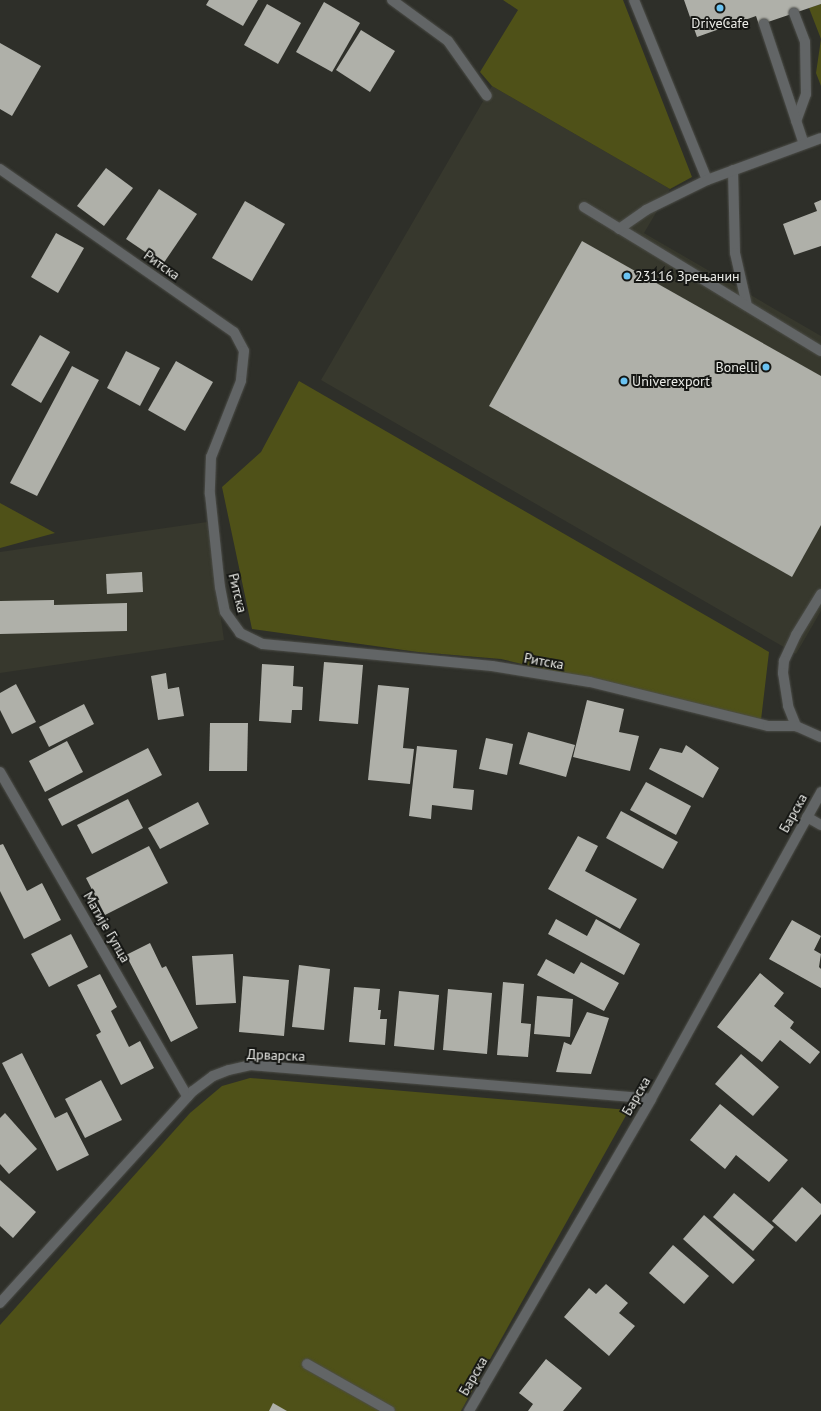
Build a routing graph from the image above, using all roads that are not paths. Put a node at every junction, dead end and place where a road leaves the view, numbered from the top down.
1 (392, 0) edge
2 (634, 0) edge
3 (794, 13) dead end
4 (764, 24) dead end
5 (487, 96) dead end
6 (796, 121) junction
7 (821, 138) edge
8 (804, 144) junction
9 (0, 169) edge
10 (733, 170) junction
11 (707, 180) junction
12 (584, 207) dead end
13 (619, 229) junction
14 (747, 306) junction
15 (821, 351) edge
16 (821, 594) edge
17 (796, 726) junction
18 (821, 737) edge
19 (0, 772) edge
20 (821, 792) edge
21 (807, 817) junction
22 (821, 824) edge
23 (188, 1097) junction
24 (651, 1099) junction
25 (0, 1303) edge
26 (307, 1364) dead end
27 (390, 1411) edge
28 (469, 1411) edge

1 - 5 street
2 - 11 street
3 - 6 street
4 - 6 street
6 - 8 street
7 - 8 street
8 - 10 street
9 - 17 street, Ритска
10 - 11 street
10 - 14 street
11 - 13 street
12 - 13 street
13 - 14 street
14 - 15 street
16 - 17 street
17 - 18 street
19 - 23 street, Матије Гупца
20 - 21 street, Барска
21 - 22 street
21 - 24 street, Барска
23 - 24 street, Дрварска
23 - 25 street, Дрварска
24 - 28 street, Барска
26 - 27 street

